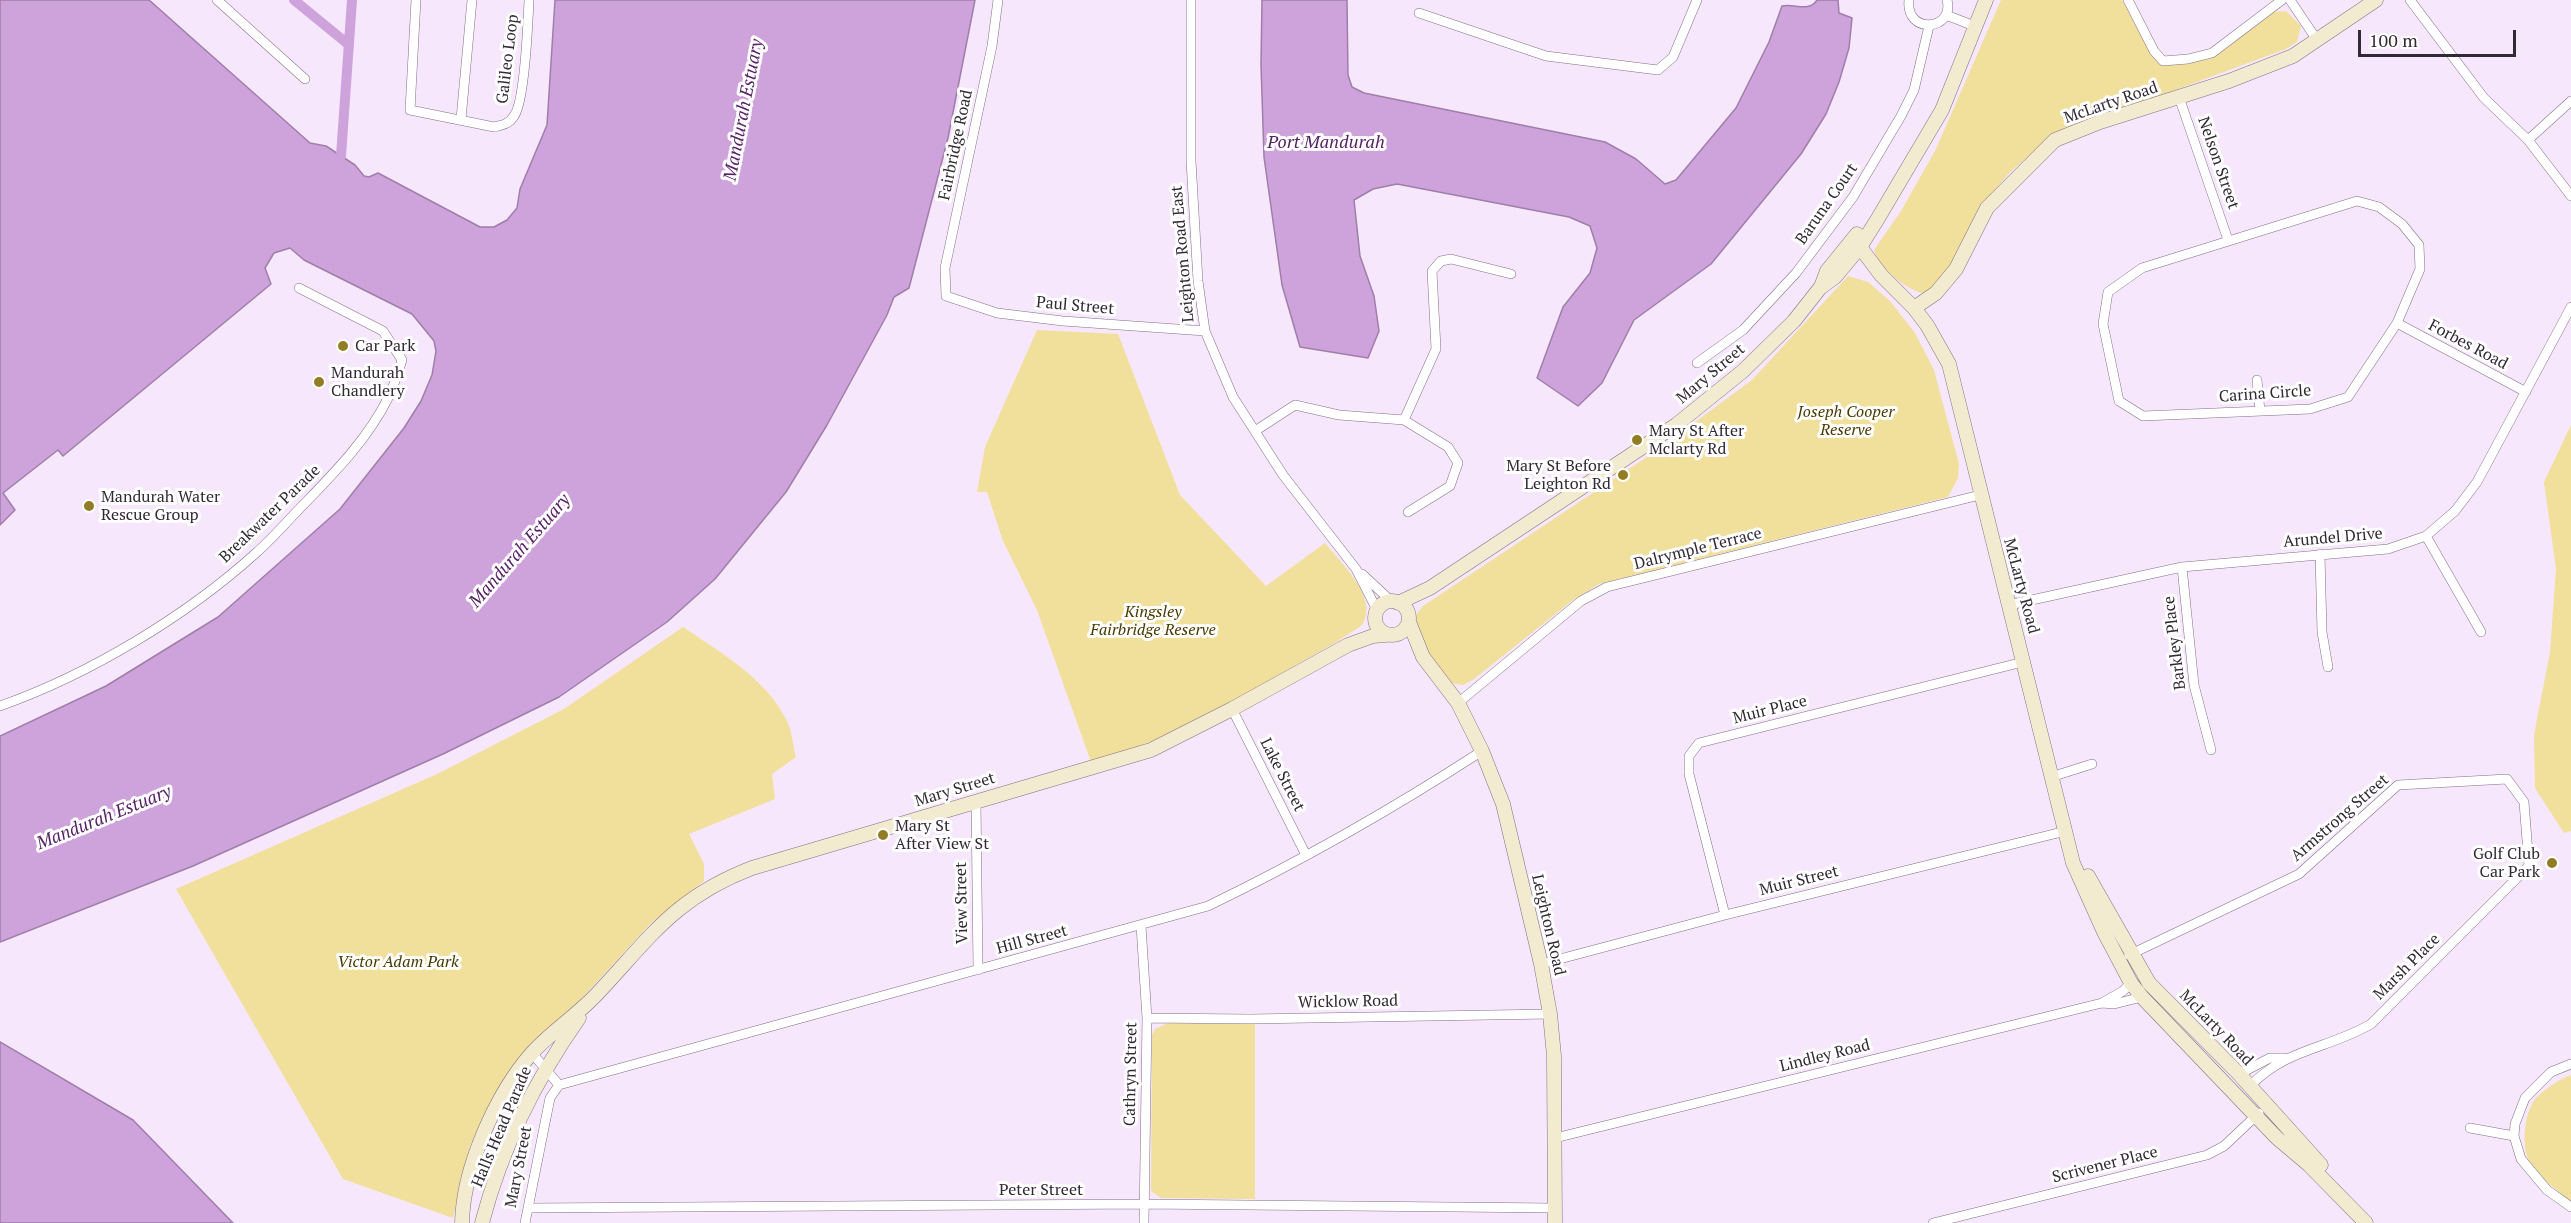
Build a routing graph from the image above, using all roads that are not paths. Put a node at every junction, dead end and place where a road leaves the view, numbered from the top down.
1 (217, 0) edge
2 (416, 0) edge
3 (472, 0) edge
4 (529, 0) edge
5 (998, 0) edge
6 (1191, 0) edge
7 (1697, 0) edge
8 (1906, 0) edge
9 (1947, 0) edge
10 (1986, 0) edge
11 (2128, 0) edge
12 (2282, 0) edge
13 (2290, 0) edge
14 (2376, 0) edge
15 (2410, 0) edge
16 (1419, 13) dead end
17 (1946, 15) junction
18 (1929, 26) junction
19 (1977, 27) junction
20 (2317, 40) junction
21 (306, 79) dead end
22 (2179, 97) junction
23 (2571, 101) edge
24 (461, 119) junction
25 (2528, 140) junction
26 (2571, 196) edge
27 (2228, 240) junction
28 (1855, 244) junction
29 (1844, 258) junction
30 (1511, 274) dead end
31 (1881, 274) junction
32 (299, 288) dead end
33 (946, 296) joint
34 (1914, 308) junction
35 (2571, 308) edge
36 (2397, 323) junction
37 (1205, 332) junction
38 (1696, 363) dead end
39 (2257, 380) dead end
40 (2526, 392) junction
41 (2260, 411) junction
42 (1404, 420) junction
43 (1255, 432) junction
44 (1980, 495) junction
45 (1408, 512) dead end
46 (2426, 536) junction
47 (2320, 555) junction
48 (2182, 567) junction
49 (1356, 569) junction
50 (1430, 588) junction
51 (1395, 602) junction
52 (2009, 605) junction
53 (1376, 613) junction
54 (1409, 619) junction
55 (2481, 632) dead end
56 (1390, 635) junction
57 (1348, 645) junction
58 (1423, 657) junction
59 (2023, 662) junction
60 (2328, 667) dead end
61 (1458, 703) junction
62 (0, 706) edge
63 (1232, 709) junction
64 (2211, 750) dead end
65 (1482, 751) junction
66 (2092, 764) dead end
67 (2051, 777) junction
68 (976, 801) junction
69 (2066, 831) junction
70 (1306, 855) junction
71 (2529, 866) joint
72 (1725, 915) junction
73 (1141, 926) junction
74 (2125, 957) junction
75 (1541, 964) junction
76 (978, 970) junction
77 (2149, 983) junction
78 (2136, 990) junction
79 (594, 997) junction
80 (2102, 1003) junction
81 (1550, 1014) junction
82 (1147, 1017) junction
83 (532, 1053) junction
84 (2286, 1058) junction
85 (2571, 1064) edge
86 (546, 1069) junction
87 (2244, 1080) junction
88 (559, 1085) junction
89 (2231, 1091) junction
90 (2267, 1105) junction
91 (2256, 1116) junction
92 (2470, 1128) dead end
93 (2514, 1136) junction
94 (1556, 1138) junction
95 (1144, 1204) junction
96 (528, 1208) junction
97 (1555, 1208) junction
98 (2571, 1208) edge
99 (462, 1223) edge
100 (482, 1223) edge
101 (525, 1223) edge
102 (1144, 1223) edge
103 (1555, 1223) edge
104 (1933, 1223) edge
105 (2366, 1223) edge
106 (2376, 1223) edge

1 - 21 street
2 - 24 street, Galileo Loop
3 - 24 street
4 - 24 street, Galileo Loop
5 - 33 street, Fairbridge Road
6 - 37 street, Leighton Road East
7 - 16 street
8 - 18 street
9 - 17 street
10 - 19 street, Mary Street
11 - 12 street
13 - 20 street
14 - 20 street, McLarty Road
15 - 25 street
17 - 18 street
17 - 19 street
18 - 38 street, Baruna Court
19 - 28 street, Mary Street
20 - 22 street, McLarty Road
22 - 27 street, Nelson Street
22 - 34 street, McLarty Road
23 - 25 street
25 - 26 street
27 - 36 street, Carina Circle
27 - 41 street, Carina Circle
28 - 29 street, Mary Street
28 - 31 street, McLarty Road
29 - 31 street, McLarty Road
29 - 50 street, Mary Street
30 - 42 street
31 - 34 street, McLarty Road
32 - 62 street, Breakwater Parade
33 - 37 street, Paul Street
34 - 44 street, McLarty Road
35 - 40 street, Arundel Drive
36 - 40 street, Forbes Road
36 - 41 street, Carina Circle
37 - 43 street, Leighton Road East
39 - 41 street
40 - 46 street, Arundel Drive
42 - 43 street
42 - 45 street
43 - 49 street, Leighton Road East
44 - 52 street, McLarty Road
44 - 61 street, Dalrymple Terrace
46 - 47 street, Arundel Drive
46 - 55 street
47 - 48 street, Arundel Drive
47 - 60 street
48 - 52 street, Arundel Drive
48 - 64 street, Barkley Place
49 - 51 street, Leighton Road East
49 - 53 street, Leighton Road East
50 - 51 street, Mary Street
50 - 54 street, Mary Street
51 - 53 street, Mary Street
51 - 54 street
52 - 59 street, McLarty Road
53 - 56 street
53 - 57 street, Mary Street
54 - 56 street, Mary Street
54 - 58 street, Leighton Road
56 - 57 street, Mary Street
56 - 58 street, Leighton Road
57 - 63 street, Mary Street
58 - 61 street, Leighton Road
59 - 67 street, McLarty Road
59 - 72 street, Muir Place
61 - 65 street, Leighton Road
63 - 68 street, Mary Street
63 - 70 street, Lake Street
65 - 70 street, Hill Street
65 - 75 street, Leighton Road
66 - 67 street
67 - 69 street, McLarty Road
68 - 76 street, View Street
68 - 79 street, Mary Street
69 - 72 street, Muir Street
69 - 74 street, McLarty Road
70 - 73 street, Hill Street
71 - 74 street, Armstrong Street
71 - 84 street, Marsh Place
72 - 75 street, Muir Street
73 - 76 street, Hill Street
73 - 82 street, Cathryn Street
74 - 77 street, McLarty Road
74 - 78 street, McLarty Road
75 - 81 street, Leighton Road
76 - 88 street, Hill Street
77 - 78 street
77 - 87 street, McLarty Road
78 - 80 street, Lindley Road
78 - 80 street, Lindley Road
78 - 89 street, McLarty Road
79 - 83 street, Mary Street
79 - 86 street, Mary Street
80 - 94 street, Lindley Road
81 - 82 street, Wicklow Road
81 - 94 street, Leighton Road
82 - 95 street, Cathryn Street
83 - 86 street, Halls Head Parade
83 - 99 street, Halls Head Parade
84 - 87 street, Marsh Place
84 - 87 street, Marsh Place
85 - 93 street
86 - 88 street
86 - 100 street, Halls Head Parade
87 - 89 street
87 - 90 street, McLarty Road
88 - 96 street, Mary Street
89 - 91 street, McLarty Road
90 - 91 street, Scrivener Place
90 - 106 street, McLarty Road
91 - 104 street, Scrivener Place
91 - 105 street, McLarty Road
92 - 93 street
93 - 98 street
94 - 97 street, Leighton Road
95 - 96 street, Peter Street
95 - 97 street, Peter Street
95 - 102 street, Cathryn Street
96 - 101 street, Mary Street
97 - 103 street, Leighton Road

